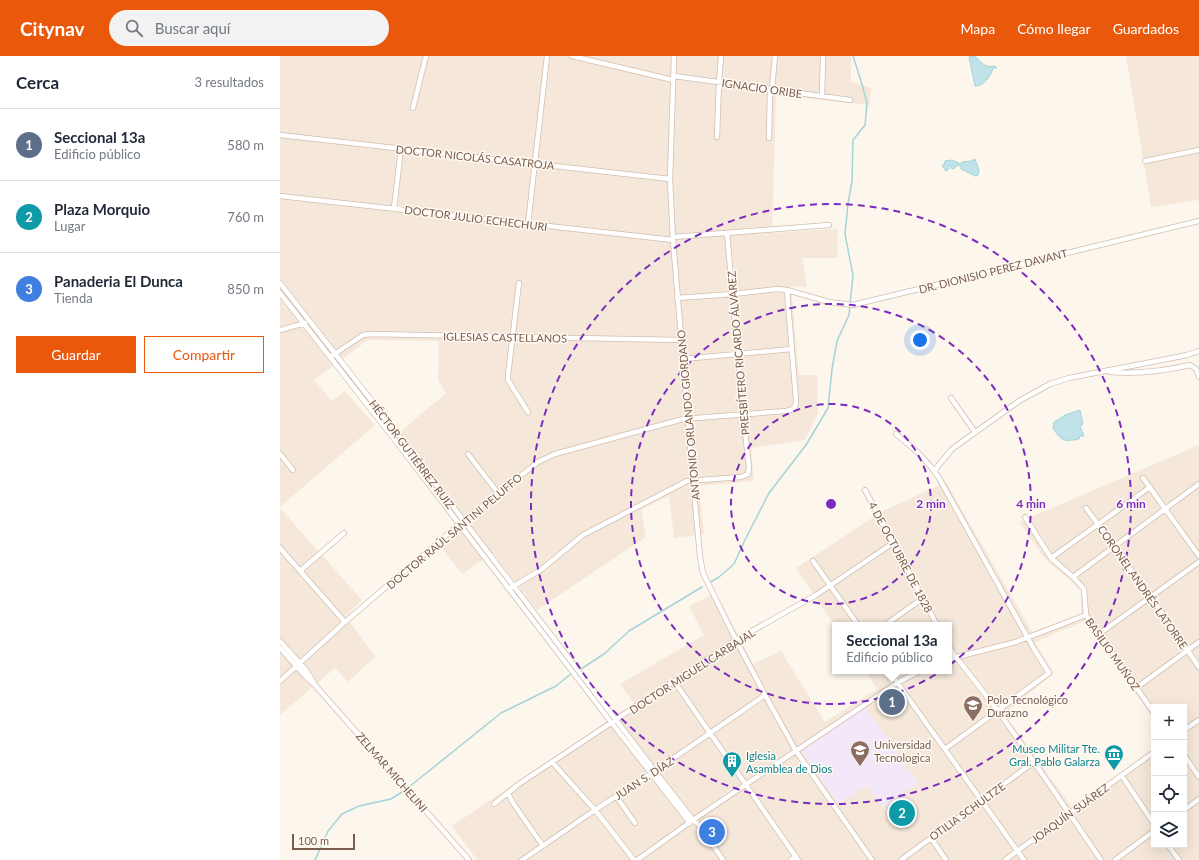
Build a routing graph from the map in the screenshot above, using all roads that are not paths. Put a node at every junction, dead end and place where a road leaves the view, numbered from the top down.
1 (426, 56) edge
2 (547, 56) edge
3 (572, 56) edge
4 (674, 56) edge
5 (721, 56) edge
6 (775, 56) edge
7 (823, 56) edge
8 (673, 78) junction
9 (719, 82) junction
10 (771, 89) junction
11 (822, 96) junction
12 (850, 100) dead end
13 (413, 108) dead end
14 (280, 135) edge
15 (717, 137) dead end
16 (769, 138) dead end
17 (401, 149) junction
18 (1199, 150) edge
19 (1146, 161) dead end
20 (535, 164) junction
21 (670, 179) junction
22 (280, 196) edge
23 (394, 208) junction
24 (1199, 220) edge
25 (528, 224) junction
26 (829, 225) dead end
27 (727, 233) junction
28 (673, 238) junction
29 (519, 283) dead end
30 (280, 284) edge
31 (787, 290) junction
32 (280, 293) edge
33 (733, 294) junction
34 (677, 298) junction
35 (308, 321) junction
36 (303, 324) junction
37 (280, 330) edge
38 (512, 337) junction
39 (681, 340) junction
40 (792, 350) junction
41 (1199, 351) edge
42 (738, 354) junction
43 (332, 356) junction
44 (683, 359) junction
45 (1103, 372) junction
46 (1198, 375) edge
47 (951, 398) dead end
48 (528, 412) dead end
49 (743, 414) junction
50 (688, 418) junction
51 (975, 432) junction
52 (896, 434) dead end
53 (280, 454) edge
54 (468, 454) dead end
55 (293, 470) dead end
56 (934, 471) junction
57 (1143, 478) dead end
58 (693, 480) junction
59 (1199, 484) edge
60 (1150, 487) junction
61 (865, 490) dead end
62 (498, 493) junction
63 (1086, 508) dead end
64 (1165, 509) junction
65 (1025, 517) dead end
66 (463, 521) junction
67 (1098, 524) junction
68 (344, 533) dead end
69 (893, 543) junction
70 (1114, 546) junction
71 (280, 548) edge
72 (1199, 556) edge
73 (1051, 558) junction
74 (813, 561) dead end
75 (1199, 562) edge
76 (300, 571) junction
77 (1073, 576) junction
78 (830, 585) junction
79 (511, 588) junction
80 (1151, 597) junction
81 (923, 598) junction
82 (1086, 615) junction
83 (345, 622) junction
84 (856, 622) edge
85 (889, 622) edge
86 (935, 622) edge
87 (1099, 634) junction
88 (1028, 637) junction
89 (280, 640) edge
90 (736, 640) junction
91 (1199, 642) edge
92 (280, 648) edge
93 (1187, 650) junction
94 (952, 652) edge
95 (955, 657) junction
96 (952, 658) edge
97 (298, 665) junction
98 (1199, 667) edge
99 (891, 674) edge
100 (914, 674) edge
101 (280, 681) edge
102 (674, 682) junction
103 (897, 683) junction
104 (1136, 688) junction
105 (765, 695) junction
106 (1151, 709) edge
107 (998, 711) junction
108 (616, 720) junction
109 (1199, 720) edge
110 (1187, 728) edge
111 (710, 734) junction
112 (945, 749) junction
113 (796, 751) junction
114 (1151, 754) edge
115 (1187, 759) edge
116 (552, 762) junction
117 (1034, 762) junction
118 (655, 771) junction
119 (1122, 776) junction
120 (1199, 776) edge
121 (746, 785) junction
122 (508, 793) junction
123 (616, 796) junction
124 (1199, 799) edge
125 (981, 801) junction
126 (494, 804) dead end
127 (1187, 808) edge
128 (595, 810) junction
129 (1070, 813) junction
130 (1151, 820) edge
131 (692, 822) junction
132 (634, 823) dead end
133 (1151, 833) edge
134 (931, 838) junction
135 (543, 846) junction
136 (1170, 848) edge
137 (1017, 851) junction
138 (797, 858) edge
139 (469, 860) edge
140 (522, 860) edge
141 (635, 860) edge
142 (723, 860) edge
143 (791, 860) edge
144 (872, 860) edge
145 (900, 860) edge
146 (946, 860) edge
147 (1005, 860) edge
148 (1024, 860) edge
149 (1101, 860) edge
150 (1115, 860) edge
151 (1179, 860) edge

1 - 13 street
2 - 20 street
3 - 8 street, IGNACIO ORIBE
4 - 8 street, ANTONIO ORLANDO GIORDANO
5 - 9 street
6 - 10 street
7 - 11 street
8 - 9 street, IGNACIO ORIBE
8 - 21 street, ANTONIO ORLANDO GIORDANO
9 - 10 street, IGNACIO ORIBE
9 - 15 street
10 - 11 street, IGNACIO ORIBE
10 - 16 street
11 - 12 street, IGNACIO ORIBE
14 - 17 street, DOCTOR NICOLÁS CASATROJA
17 - 20 street, DOCTOR NICOLÁS CASATROJA
17 - 23 street
18 - 19 street
20 - 21 street, DOCTOR NICOLÁS CASATROJA
20 - 25 street
21 - 28 street, ANTONIO ORLANDO GIORDANO
22 - 23 street, DOCTOR JULIO ECHECHURI
23 - 25 street, DOCTOR JULIO ECHECHURI
24 - 31 street, DR. DIONISIO PEREZ DAVANT
25 - 28 street, DOCTOR JULIO ECHECHURI
26 - 27 street, DOCTOR JULIO ECHECHURI
27 - 28 street, DOCTOR JULIO ECHECHURI
27 - 33 street, PRESBÍTERO RICARDO ÁLVAREZ
28 - 34 street, ANTONIO ORLANDO GIORDANO
29 - 38 street
30 - 35 street, HÉCTOR GUTIÉRREZ RUIZ
31 - 33 street, DR. DIONISIO PEREZ DAVANT
31 - 40 street
32 - 36 street, HÉCTOR GUTIÉRREZ RUIZ
33 - 34 street, DR. DIONISIO PEREZ DAVANT
33 - 42 street, PRESBÍTERO RICARDO ÁLVAREZ
34 - 39 street, ANTONIO ORLANDO GIORDANO
35 - 36 street
35 - 43 street, HÉCTOR GUTIÉRREZ RUIZ
36 - 37 street
36 - 43 street, HÉCTOR GUTIÉRREZ RUIZ
38 - 39 street, IGLESIAS CASTELLANOS
38 - 43 street, IGLESIAS CASTELLANOS
38 - 48 street
39 - 44 street, ANTONIO ORLANDO GIORDANO
40 - 42 street
40 - 49 street, DOCTOR RAÚL SANTINI PELUFFO
41 - 45 street
42 - 44 street
42 - 49 street, PRESBÍTERO RICARDO ÁLVAREZ
43 - 66 street, HÉCTOR GUTIÉRREZ RUIZ
43 - 79 street, HÉCTOR GUTIÉRREZ RUIZ
44 - 50 street, ANTONIO ORLANDO GIORDANO
45 - 46 street
45 - 51 street
47 - 51 street
49 - 50 street, DOCTOR RAÚL SANTINI PELUFFO
49 - 58 street, PRESBÍTERO RICARDO ÁLVAREZ
50 - 58 street, ANTONIO ORLANDO GIORDANO
50 - 62 street, DOCTOR RAÚL SANTINI PELUFFO
51 - 56 street
52 - 56 street
53 - 55 street
54 - 62 street
56 - 88 street
57 - 60 street
58 - 79 street
58 - 90 street, ANTONIO ORLANDO GIORDANO
59 - 64 street
60 - 64 street
60 - 67 street
61 - 69 street, 4 DE OCTUBRE DE 1828
62 - 66 street, DOCTOR RAÚL SANTINI PELUFFO
63 - 67 street, CORONEL ANDRÉS LATORRE
64 - 70 street
64 - 72 street
65 - 73 street, BASILIO MUÑOZ
66 - 79 street, HÉCTOR GUTIÉRREZ RUIZ
66 - 83 street, DOCTOR RAÚL SANTINI PELUFFO
67 - 70 street, CORONEL ANDRÉS LATORRE
67 - 73 street
68 - 76 street
69 - 78 street, DOCTOR MIGUEL CARBAJAL
69 - 81 street, 4 DE OCTUBRE DE 1828
70 - 77 street
70 - 80 street, CORONEL ANDRÉS LATORRE
71 - 76 street
73 - 77 street, BASILIO MUÑOZ
74 - 78 street
75 - 80 street
76 - 83 street
77 - 82 street, BASILIO MUÑOZ
78 - 84 street
78 - 90 street, DOCTOR MIGUEL CARBAJAL
79 - 108 street, HÉCTOR GUTIÉRREZ RUIZ
79 - 131 street, HÉCTOR GUTIÉRREZ RUIZ
80 - 87 street
80 - 93 street, CORONEL ANDRÉS LATORRE
81 - 85 street
81 - 86 street, 4 DE OCTUBRE DE 1828
82 - 87 street, BASILIO MUÑOZ
82 - 88 street
83 - 97 street, DOCTOR RAÚL SANTINI PELUFFO
87 - 104 street, BASILIO MUÑOZ
88 - 95 street
88 - 107 street
89 - 97 street, ZELMAR MICHELINI
90 - 102 street, DOCTOR MIGUEL CARBAJAL
90 - 105 street, ANTONIO ORLANDO GIORDANO
91 - 93 street
92 - 97 street, ZELMAR MICHELINI
93 - 98 street, CORONEL ANDRÉS LATORRE
93 - 104 street
94 - 95 street
95 - 96 street
95 - 107 street
97 - 101 street, DOCTOR RAÚL SANTINI PELUFFO
97 - 139 street, ZELMAR MICHELINI
99 - 103 street
100 - 103 street
102 - 108 street, DOCTOR MIGUEL CARBAJAL
102 - 111 street
103 - 112 street
103 - 113 street
104 - 106 street, BASILIO MUÑOZ
105 - 111 street, JUAN S. DÍAZ
105 - 113 street, ANTONIO ORLANDO GIORDANO
107 - 112 street
107 - 117 street
108 - 116 street, DOCTOR MIGUEL CARBAJAL
108 - 118 street, HÉCTOR GUTIÉRREZ RUIZ
109 - 110 street
111 - 118 street, JUAN S. DÍAZ
111 - 121 street
112 - 125 street
113 - 121 street
113 - 144 street, ANTONIO ORLANDO GIORDANO
114 - 119 street, JOAQUÍN SUÁREZ
115 - 120 street
116 - 122 street, DOCTOR MIGUEL CARBAJAL
116 - 128 street
117 - 125 street, OTILIA SCHULTZE
117 - 129 street
118 - 123 street, JUAN S. DÍAZ
118 - 131 street, HÉCTOR GUTIÉRREZ RUIZ
119 - 129 street, JOAQUÍN SUÁREZ
119 - 130 street
121 - 131 street
121 - 138 street
122 - 126 street, DOCTOR MIGUEL CARBAJAL
122 - 135 street
123 - 128 street, JUAN S. DÍAZ
123 - 132 street
124 - 127 street
125 - 134 street, OTILIA SCHULTZE
125 - 137 street
128 - 135 street, JUAN S. DÍAZ
128 - 141 street
129 - 137 street, JOAQUÍN SUÁREZ
129 - 149 street
131 - 141 street
131 - 142 street
133 - 150 street
134 - 145 street, OTILIA SCHULTZE
134 - 146 street
135 - 140 street, JUAN S. DÍAZ
136 - 151 street
137 - 147 street, JOAQUÍN SUÁREZ
137 - 148 street
138 - 143 street

